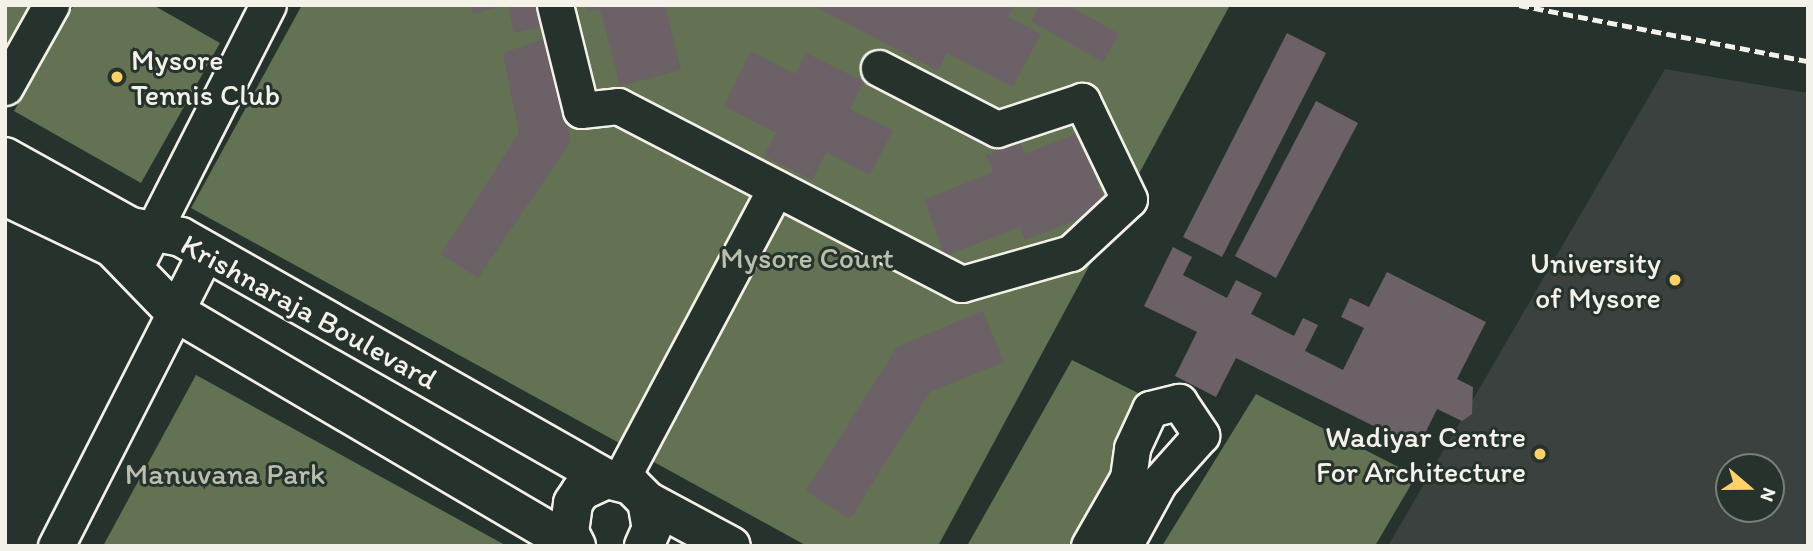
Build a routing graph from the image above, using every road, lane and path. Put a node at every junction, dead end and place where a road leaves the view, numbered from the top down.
1 (51, 5) edge
2 (268, 5) edge
3 (555, 5) edge
4 (879, 68) dead end
5 (5, 87) edge
6 (5, 157) edge
7 (776, 188) junction
8 (5, 196) edge
9 (152, 231) junction
10 (206, 251) junction
11 (134, 271) junction
12 (174, 312) junction
13 (625, 487) junction
14 (575, 545) edge
15 (56, 546) edge
16 (644, 546) edge
17 (731, 546) edge
18 (1089, 546) edge
19 (1124, 546) edge

1 - 5 street
2 - 9 street
3 - 7 street
4 - 7 street
6 - 9 main road, Krishnaraja Boulevard
7 - 13 street
8 - 11 main road, Krishnaraja Boulevard
9 - 10 main road, Krishnaraja Boulevard
9 - 11 street
10 - 12 street
10 - 13 main road, Krishnaraja Boulevard
11 - 12 main road, Krishnaraja Boulevard
12 - 14 main road, Krishnaraja Boulevard
12 - 15 street
13 - 14 main road
13 - 16 main road
13 - 17 main road, Krishnaraja Boulevard
18 - 19 street

